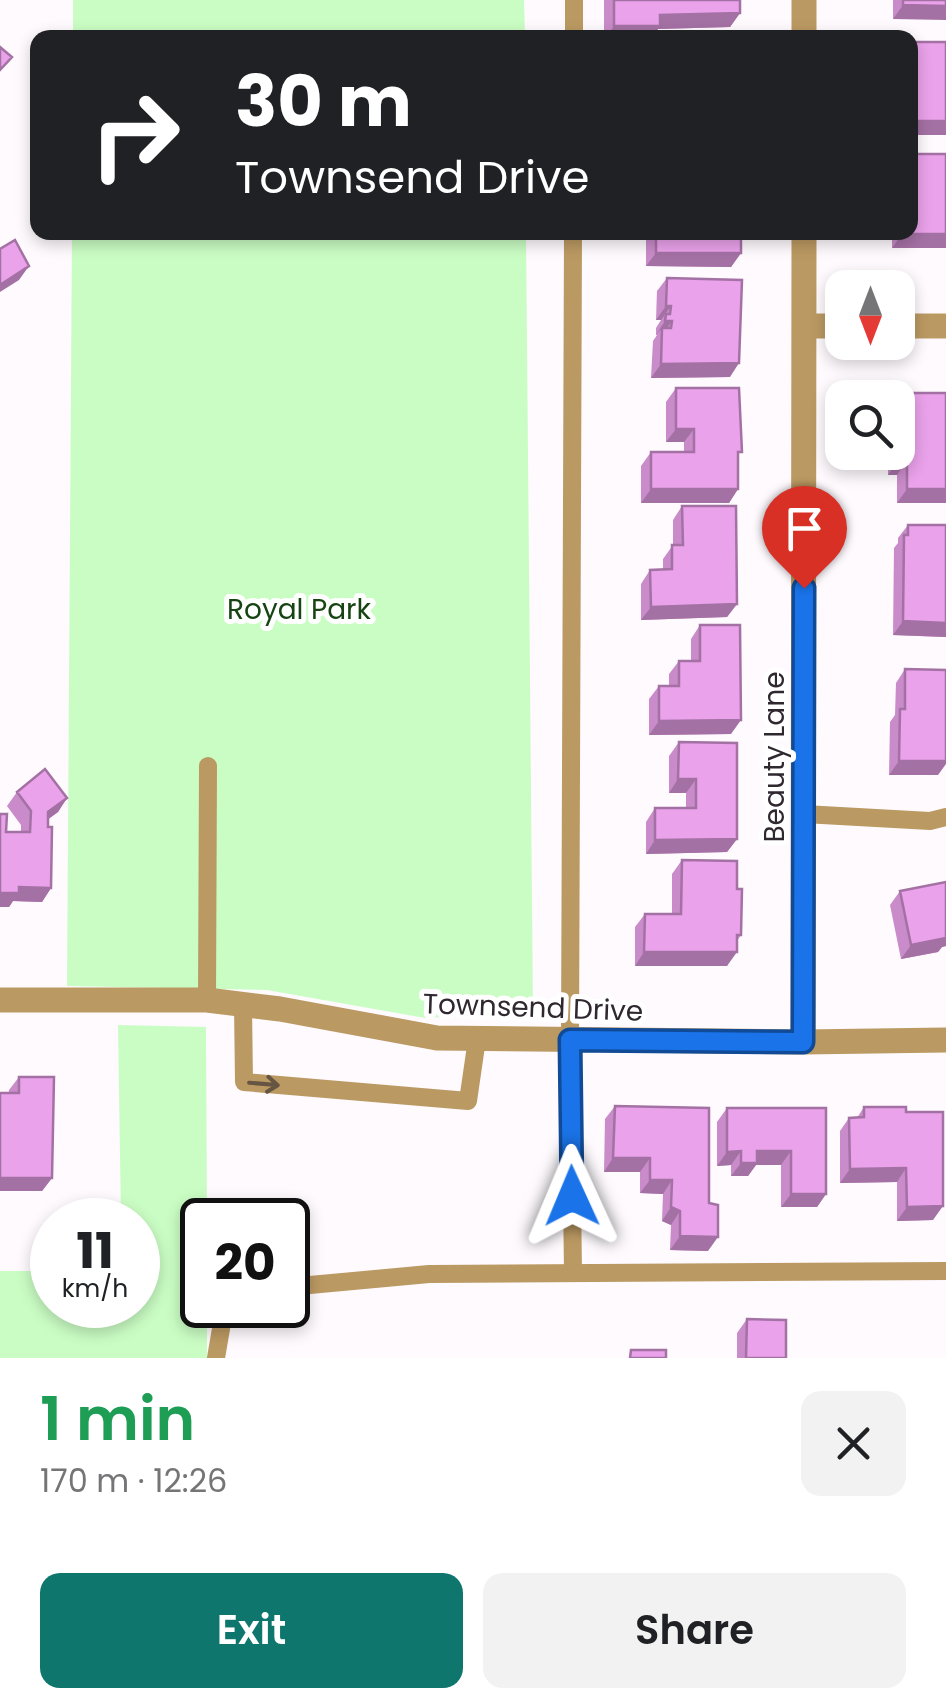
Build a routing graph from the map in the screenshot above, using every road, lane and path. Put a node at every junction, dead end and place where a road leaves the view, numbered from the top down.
1 (574, 0) edge
2 (804, 0) edge
3 (574, 30) edge
4 (804, 30) edge
5 (573, 240) edge
6 (804, 240) edge
7 (805, 326) junction
8 (825, 326) edge
9 (915, 326) edge
10 (946, 326) edge
11 (208, 766) dead end
12 (804, 814) junction
13 (946, 817) edge
14 (0, 1000) edge
15 (207, 1000) junction
16 (243, 1004) junction
17 (477, 1039) junction
18 (570, 1040) junction
19 (946, 1040) edge
20 (803, 1042) junction
21 (946, 1271) edge
22 (573, 1273) junction
23 (310, 1285) edge
24 (221, 1328) edge
25 (216, 1358) edge

1 - 3 lane
2 - 4 street
5 - 18 lane
6 - 7 street, Beauty Lane
7 - 8 street
7 - 12 street, Beauty Lane
9 - 10 street
11 - 15 lane
12 - 13 lane
12 - 20 street, Beauty Lane
14 - 15 street, Townsend Drive
15 - 16 street, Townsend Drive
16 - 17 street, Townsend Drive
16 -> 17 lane
17 - 18 street, Townsend Drive
18 - 20 street, Townsend Drive
18 - 22 lane
19 - 20 street, Townsend Drive
21 - 22 lane
22 - 23 lane
24 - 25 lane

